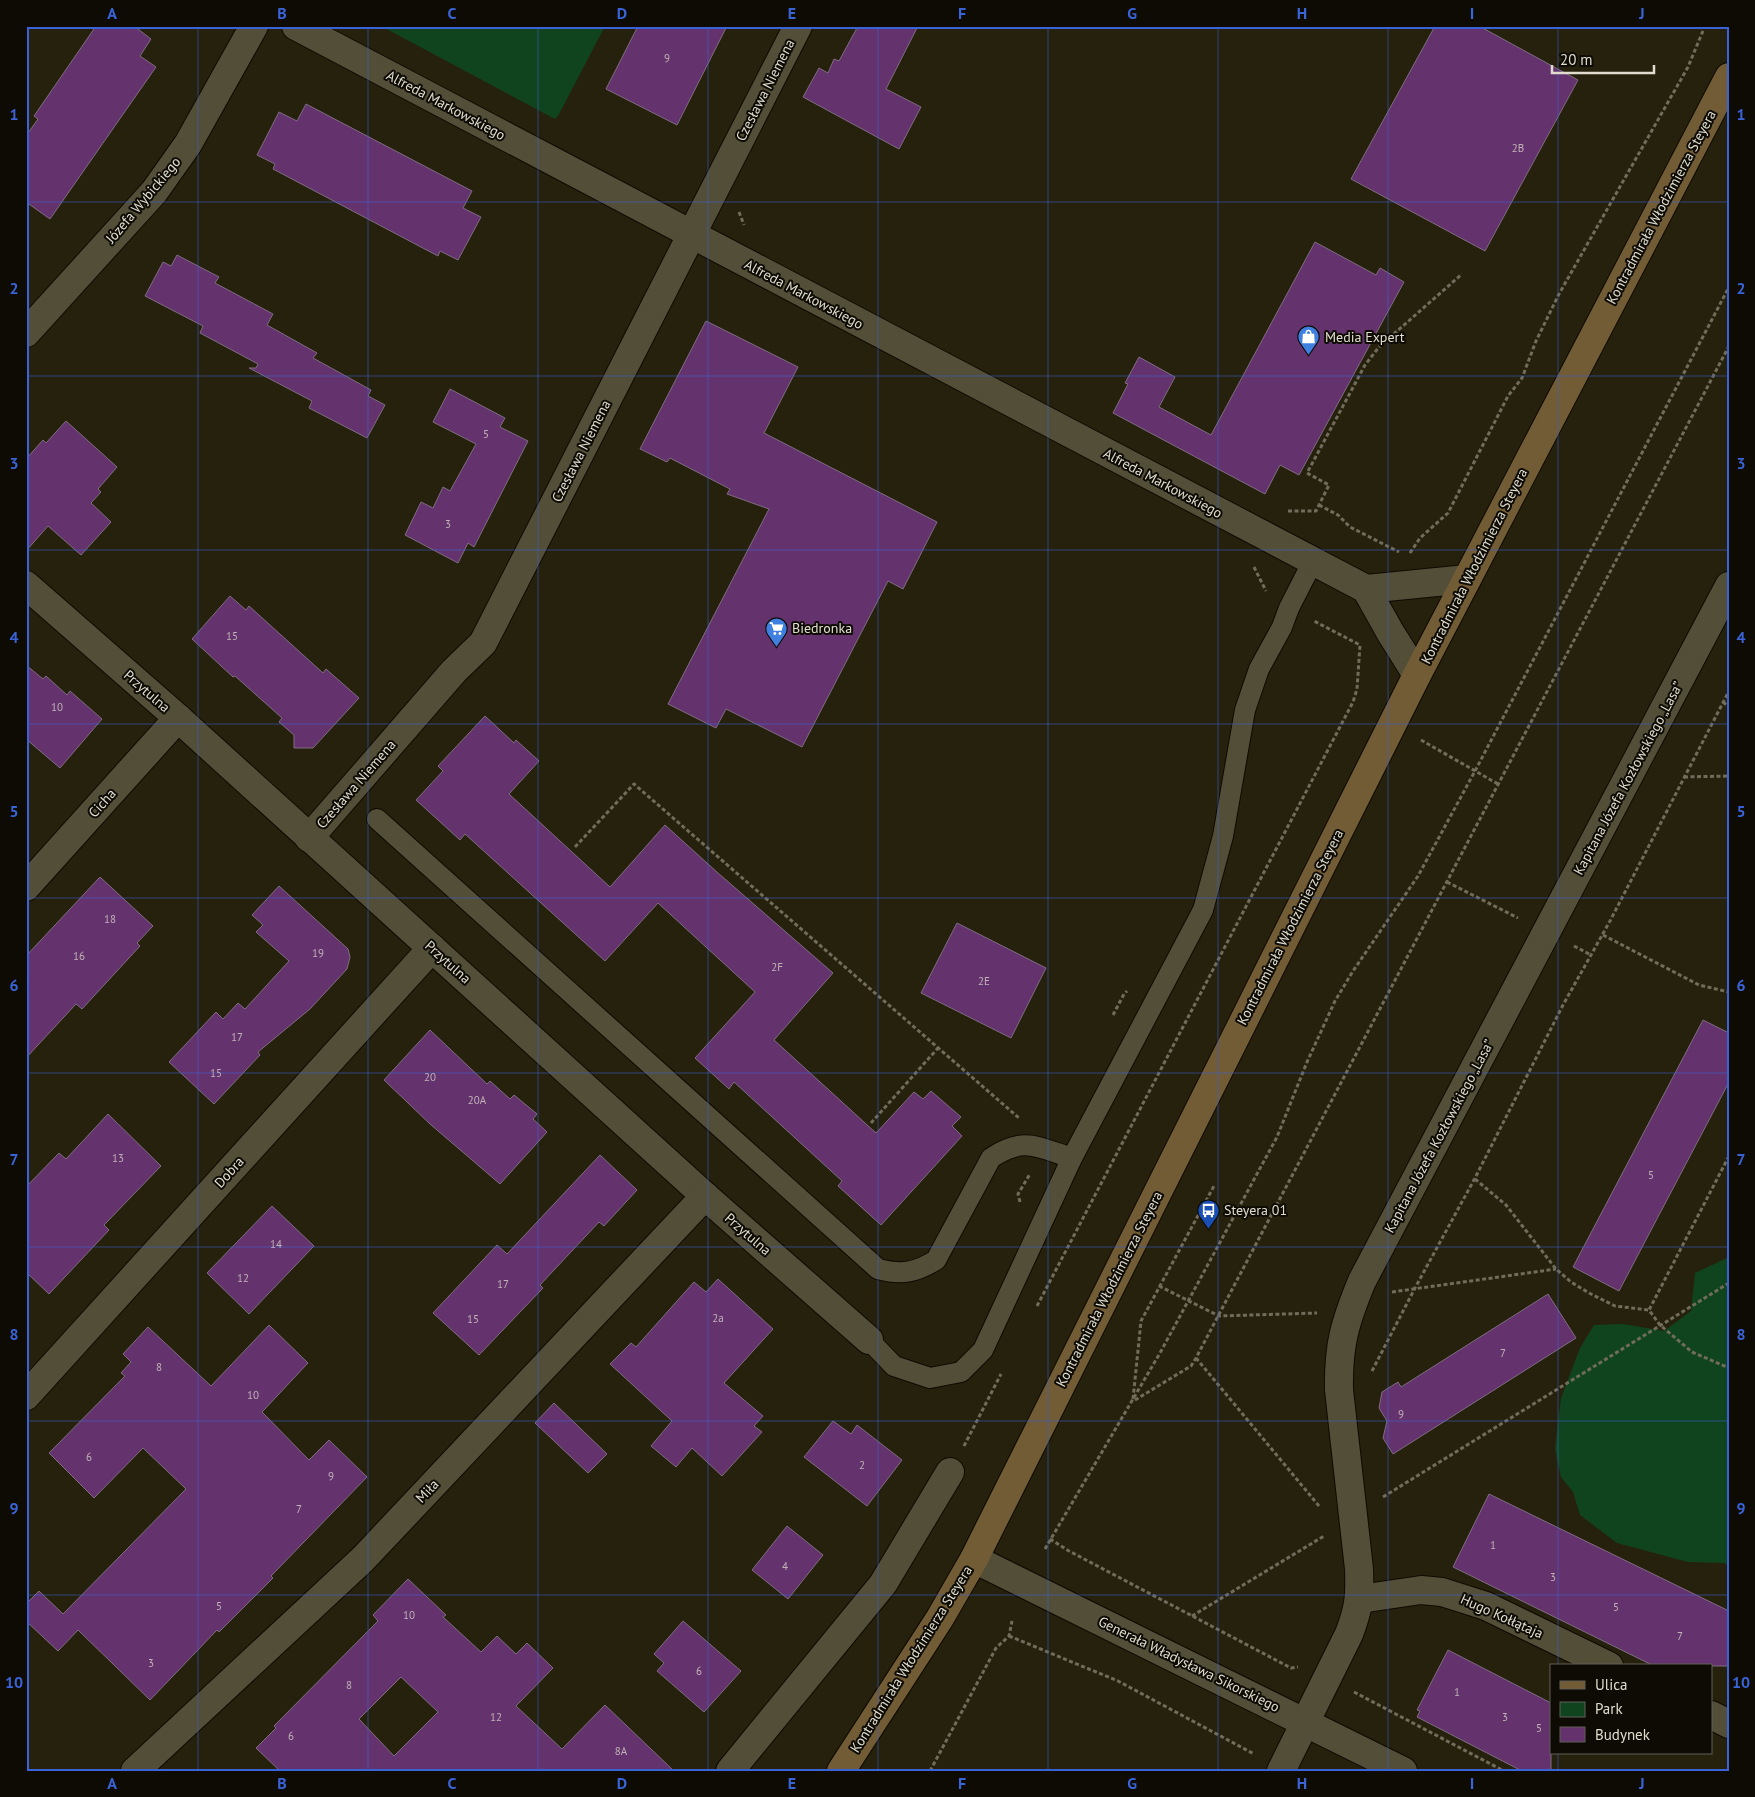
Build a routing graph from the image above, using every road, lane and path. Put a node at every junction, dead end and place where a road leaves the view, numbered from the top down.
1 (254, 26) edge
2 (296, 26) edge
3 (798, 26) edge
4 (1704, 26) edge
5 (1729, 77) edge
6 (712, 192) junction
7 (745, 228) dead end
8 (691, 234) junction
9 (1462, 274) dead end
10 (1729, 286) edge
11 (26, 333) edge
12 (1729, 346) edge
13 (1319, 505) junction
14 (1282, 511) dead end
15 (1313, 561) junction
16 (1253, 565) dead end
17 (1466, 579) junction
18 (26, 585) edge
19 (1729, 586) edge
20 (1366, 589) junction
21 (1289, 608) junction
22 (1417, 675) junction
23 (1729, 691) edge
24 (1723, 702) junction
25 (1729, 707) edge
26 (178, 718) junction
27 (1413, 735) dead end
28 (1475, 771) junction
29 (1729, 776) edge
30 (1684, 777) junction
31 (1498, 784) junction
32 (377, 819) dead end
33 (309, 838) junction
34 (575, 847) dead end
35 (1447, 882) junction
36 (26, 887) edge
37 (1523, 921) dead end
38 (1603, 935) junction
39 (432, 948) junction
40 (1129, 989) dead end
41 (1729, 992) edge
42 (1110, 1021) dead end
43 (938, 1048) junction
44 (1022, 1122) dead end
45 (871, 1123) dead end
46 (1044, 1149) junction
47 (1729, 1156) edge
48 (1072, 1158) junction
49 (1475, 1178) junction
50 (1214, 1186) dead end
51 (705, 1196) junction
52 (1020, 1204) dead end
53 (1556, 1269) junction
54 (1729, 1283) edge
55 (1159, 1286) junction
56 (1415, 1288) junction
57 (1188, 1301) junction
58 (1352, 1305) junction
59 (1035, 1309) dead end
60 (1650, 1310) junction
61 (1219, 1316) junction
62 (1660, 1325) junction
63 (869, 1340) joint
64 (1196, 1358) junction
65 (1729, 1368) edge
66 (1004, 1369) dead end
67 (1368, 1378) dead end
68 (26, 1396) edge
69 (1133, 1401) junction
70 (950, 1472) joint
71 (1376, 1502) dead end
72 (1321, 1509) dead end
73 (1325, 1535) dead end
74 (1050, 1539) junction
75 (1045, 1548) dead end
76 (974, 1559) junction
77 (1360, 1599) junction
78 (1191, 1616) junction
79 (1012, 1621) dead end
80 (1009, 1636) junction
81 (1605, 1664) edge
82 (1302, 1666) dead end
83 (1391, 1711) dead end
84 (1712, 1716) edge
85 (1306, 1722) junction
86 (1729, 1724) edge
87 (1281, 1770) edge
88 (135, 1771) edge
89 (730, 1771) edge
90 (841, 1771) edge
91 (932, 1771) edge
92 (1403, 1771) edge
93 (1504, 1771) edge

1 - 11 street, Józefa Wybickiego
2 - 8 street, Alfreda Markowskiego
3 - 6 street, Czesława Niemena
4 - 13 path
5 - 17 street, Kontradmirała Włodzimierza Steyera
6 - 7 path
6 - 8 street, Czesława Niemena
8 - 15 street, Alfreda Markowskiego
8 - 33 street, Czesława Niemena
9 - 13 path
10 - 28 path
12 - 31 path
13 - 14 path
15 - 20 street, Alfreda Markowskiego
15 - 21 lane
16 - 21 path
17 - 20 street
17 - 22 street, Kontradmirała Włodzimierza Steyera
18 - 26 street, Przytulna
19 - 58 street, Kapitana Józefa Kozłowskiego „Lasa”
20 - 22 street
21 - 48 lane
21 - 59 path
22 - 76 street, Kontradmirała Włodzimierza Steyera
23 - 24 path
24 - 25 path
24 - 30 path
26 - 33 street, Przytulna
26 - 36 street, Cicha
27 - 28 path
28 - 31 path
28 - 57 path
29 - 30 path
30 - 38 path
31 - 35 path
32 - 46 lane
33 - 39 street, Przytulna
34 - 43 path
35 - 37 path
35 - 61 path
38 - 41 path
38 - 49 path
39 - 51 street, Przytulna
39 - 68 street, Dobra
40 - 42 path
43 - 44 path
43 - 45 path
46 - 48 lane
46 - 52 path
47 - 60 path
48 - 63 lane
49 - 53 path
49 - 56 path
50 - 55 path
51 - 63 street, Przytulna
51 - 88 street, Miła
53 - 56 path
53 - 60 path
54 - 62 path
55 - 57 path
55 - 69 path
56 - 58 path
56 - 67 path
57 - 61 path
57 - 69 path
58 - 61 path
58 - 77 street, Kapitana Józefa Kozłowskiego „Lasa”
60 - 62 path
61 - 64 path
62 - 65 path
62 - 71 path
64 - 69 path
64 - 72 path
66 - 70 path
69 - 74 path
70 - 89 street
73 - 78 path
74 - 75 path
74 - 78 path
76 - 85 street, Generała Władysława Sikorskiego
76 - 90 street, Kontradmirała Włodzimierza Steyera
77 - 81 street, Hugo Kołłątaja
77 - 85 street, Kapitana Józefa Kozłowskiego „Lasa”
78 - 82 path
79 - 80 path
80 - 87 path
80 - 91 path
83 - 93 path
84 - 86 street
85 - 87 street, Kapitana Józefa Kozłowskiego „Lasa”
85 - 92 street, Generała Władysława Sikorskiego

